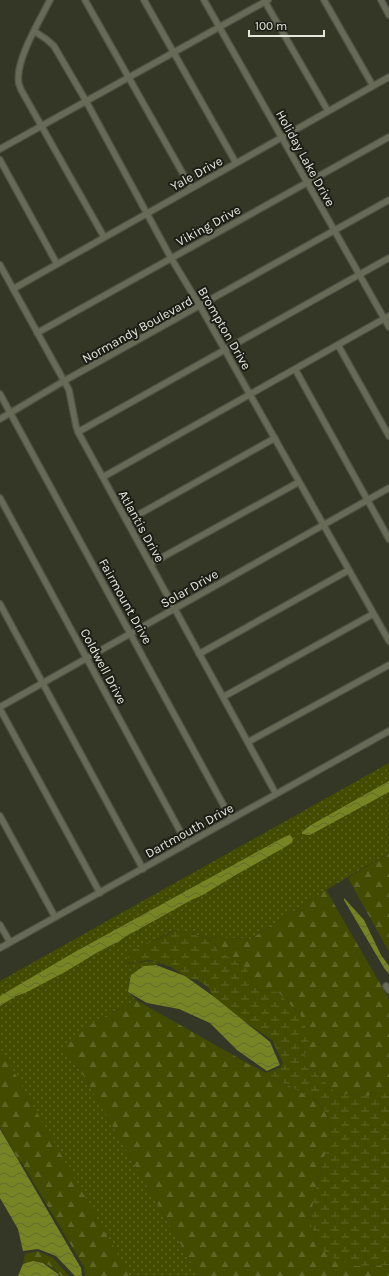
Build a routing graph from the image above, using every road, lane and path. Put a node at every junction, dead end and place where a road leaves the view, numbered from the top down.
1 (50, 0) edge
2 (85, 0) edge
3 (144, 0) edge
4 (204, 0) edge
5 (266, 0) edge
6 (324, 0) edge
7 (381, 0) edge
8 (389, 15) edge
9 (220, 27) junction
10 (34, 31) junction
11 (174, 53) junction
12 (129, 77) junction
13 (389, 77) edge
14 (373, 86) junction
15 (86, 101) junction
16 (328, 111) junction
17 (42, 126) junction
18 (282, 137) junction
19 (389, 137) edge
20 (0, 149) edge
21 (0, 160) edge
22 (236, 163) junction
23 (307, 182) junction
24 (191, 188) junction
25 (389, 200) edge
26 (146, 213) junction
27 (335, 231) junction
28 (104, 237) junction
29 (171, 258) junction
30 (389, 258) edge
31 (57, 264) junction
32 (0, 265) edge
33 (360, 275) junction
34 (13, 289) junction
35 (200, 306) junction
36 (387, 318) edge
37 (389, 327) edge
38 (37, 333) junction
39 (338, 345) junction
40 (225, 350) junction
41 (295, 369) junction
42 (64, 382) junction
43 (0, 394) edge
44 (250, 394) junction
45 (10, 413) junction
46 (0, 419) edge
47 (78, 432) junction
48 (389, 436) edge
49 (275, 438) junction
50 (103, 477) junction
51 (299, 482) junction
52 (389, 488) edge
53 (0, 498) edge
54 (367, 500) junction
55 (127, 521) junction
56 (323, 525) junction
57 (389, 539) edge
58 (150, 564) junction
59 (349, 570) junction
60 (0, 604) edge
61 (174, 608) junction
62 (373, 614) junction
63 (131, 634) junction
64 (389, 642) edge
65 (199, 654) junction
66 (87, 658) junction
67 (389, 665) edge
68 (43, 683) junction
69 (223, 697) junction
70 (0, 708) edge
71 (389, 731) edge
72 (248, 742) junction
73 (276, 794) junction
74 (0, 816) edge
75 (231, 819) junction
76 (187, 844) junction
77 (143, 869) junction
78 (100, 893) junction
79 (55, 917) junction
80 (0, 925) edge
81 (10, 942) junction
82 (0, 948) edge

1 - 10 street
2 - 12 street
3 - 11 street
4 - 9 street, Holiday Lake Drive
5 - 9 street
5 - 16 street
6 - 14 street
7 - 8 street
9 - 11 street
9 - 18 street, Holiday Lake Drive
10 - 15 street, Brompton Drive
10 - 17 street
11 - 12 street
11 - 22 street
12 - 15 street
12 - 24 street
13 - 14 street, Yale Drive
14 - 16 street, Yale Drive
15 - 17 street
15 - 26 street, Brompton Drive
16 - 18 street, Yale Drive
17 - 20 street
17 - 28 street
18 - 22 street, Yale Drive
18 - 23 street, Holiday Lake Drive
19 - 23 street, Viking Drive
21 - 31 street
22 - 24 street, Yale Drive
23 - 27 street, Holiday Lake Drive
23 - 29 street, Viking Drive
24 - 26 street, Yale Drive
25 - 27 street, Normandy Boulevard
26 - 28 street, Yale Drive
26 - 29 street, Brompton Drive
27 - 33 street, Holiday Lake Drive
27 - 35 street, Normandy Boulevard
28 - 31 street, Yale Drive
29 - 35 street, Brompton Drive
29 - 38 street, Viking Drive
30 - 33 street
31 - 34 street, Yale Drive
32 - 34 street, Atlantis Drive
33 - 36 street, Holiday Lake Drive
33 - 40 street
34 - 38 street, Atlantis Drive
35 - 40 street, Brompton Drive
35 - 42 street, Normandy Boulevard
36 - 37 street, Holiday Lake Drive
36 - 39 street
38 - 42 street, Atlantis Drive
39 - 41 street
39 - 48 street
40 - 44 street, Brompton Drive
40 - 47 street
41 - 44 street
41 - 54 street
42 - 45 street, Normandy Boulevard
42 - 47 street, Atlantis Drive
43 - 45 street, Fairmount Drive
44 - 49 street, Brompton Drive
44 - 50 street
45 - 46 street, Normandy Boulevard
45 - 63 street, Fairmount Drive
47 - 50 street, Atlantis Drive
49 - 51 street, Brompton Drive
49 - 55 street
50 - 55 street, Atlantis Drive
51 - 56 street, Brompton Drive
51 - 58 street
52 - 54 street, Solar Drive
53 - 66 street, Coldwell Drive
54 - 56 street, Solar Drive
54 - 57 street
55 - 58 street, Atlantis Drive
56 - 59 street, Brompton Drive
56 - 61 street, Solar Drive
58 - 61 street, Atlantis Drive
59 - 62 street, Brompton Drive
59 - 65 street
60 - 68 street
61 - 63 street, Solar Drive
61 - 65 street, Atlantis Drive
62 - 64 street, Brompton Drive
62 - 69 street
63 - 66 street, Solar Drive
63 - 75 street, Fairmount Drive
65 - 69 street, Atlantis Drive
66 - 68 street, Solar Drive
66 - 76 street, Coldwell Drive
67 - 72 street
68 - 70 street, Solar Drive
68 - 77 street
69 - 72 street, Atlantis Drive
70 - 78 street
71 - 73 street, Dartmouth Drive
72 - 73 street, Atlantis Drive
73 - 75 street, Dartmouth Drive
74 - 79 street
75 - 76 street, Dartmouth Drive
76 - 77 street, Dartmouth Drive
77 - 78 street, Dartmouth Drive
78 - 79 street, Dartmouth Drive
79 - 81 street, Dartmouth Drive
80 - 81 street
81 - 82 street, Dartmouth Drive

